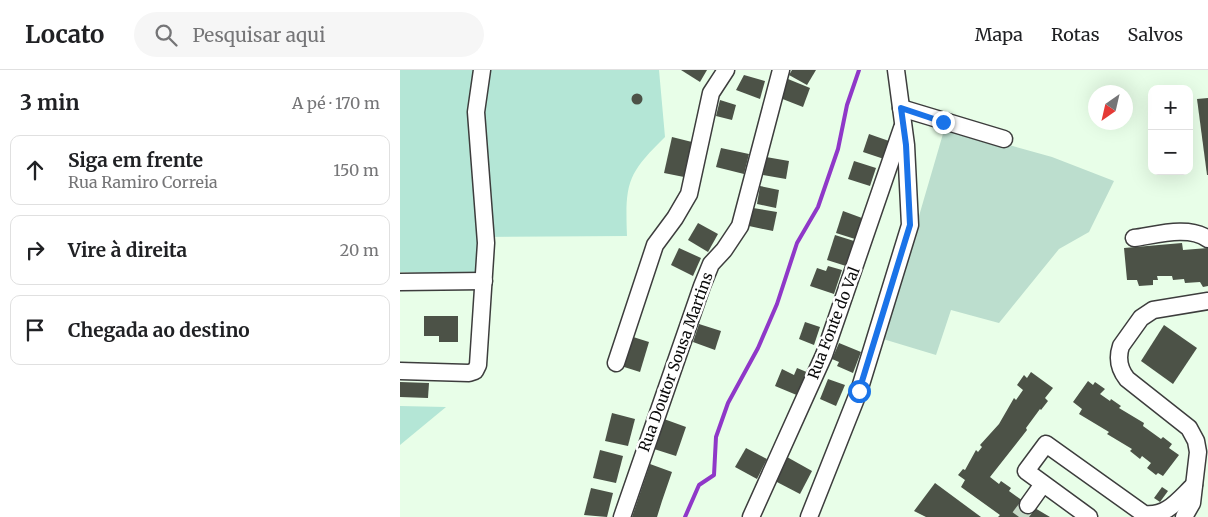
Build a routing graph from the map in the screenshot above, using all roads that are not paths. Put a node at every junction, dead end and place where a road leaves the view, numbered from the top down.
1 (482, 70) edge
2 (726, 70) edge
3 (782, 70) edge
4 (896, 70) edge
5 (902, 116) junction
6 (1004, 139) dead end
7 (1134, 238) dead end
8 (1208, 239) edge
9 (484, 281) junction
10 (400, 282) edge
11 (1208, 301) edge
12 (616, 363) dead end
13 (400, 370) edge
14 (1043, 484) junction
15 (1194, 485) junction
16 (1028, 504) tunnel mouth
17 (622, 517) edge
18 (751, 517) edge
19 (809, 517) edge
20 (1089, 517) edge
21 (1184, 517) edge

1 - 9 street
2 - 12 street
3 - 17 street, Rua Doutor Sousa Martins
4 - 5 street
5 - 6 street
5 - 18 street, Rua Fonte do Val
5 - 19 street
7 - 8 street
9 - 10 street
9 - 13 street
11 - 15 street
14 - 15 street
14 - 16 street
14 - 20 street
15 - 21 street

